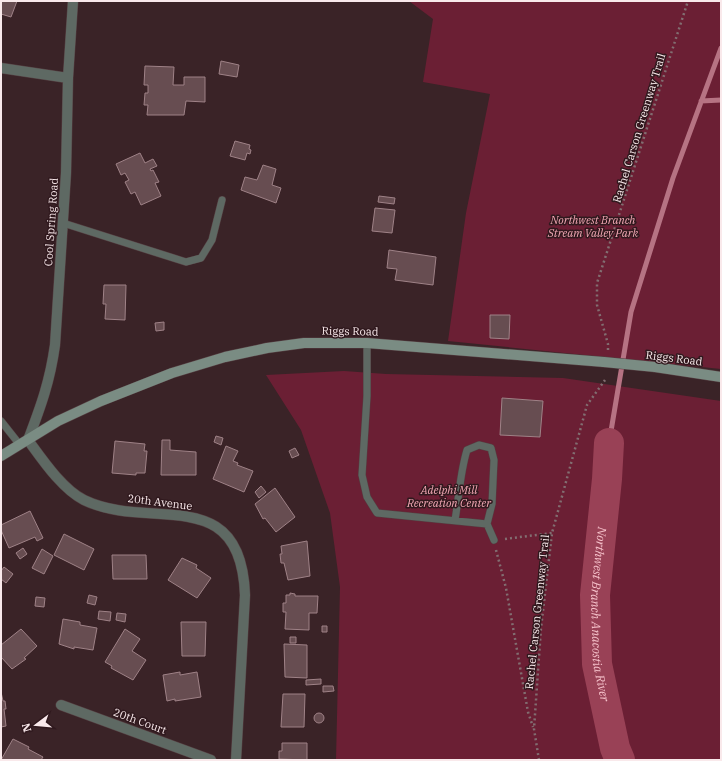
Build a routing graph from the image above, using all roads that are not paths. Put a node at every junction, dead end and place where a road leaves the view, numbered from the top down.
1 (73, 1) edge
2 (1, 68) edge
3 (68, 78) junction
4 (222, 200) dead end
5 (63, 223) junction
6 (367, 343) junction
7 (721, 377) edge
8 (1, 421) edge
9 (24, 442) junction
10 (1, 456) edge
11 (455, 520) junction
12 (487, 524) junction
13 (494, 540) road end
14 (61, 705) dead end
15 (212, 760) edge
16 (236, 760) edge

1 - 3 street, Cool Spring Road
2 - 3 street
3 - 5 street, Cool Spring Road
4 - 5 lane
5 - 9 street, Cool Spring Road
6 - 7 main road, Riggs Road, bridge
6 - 9 main road, Riggs Road
6 - 11 lane
8 - 9 lane
9 - 10 main road, Riggs Road
9 - 16 street, 20th Avenue
11 - 12 lane
11 - 12 lane
12 - 13 lane
14 - 15 street, 20th Court

